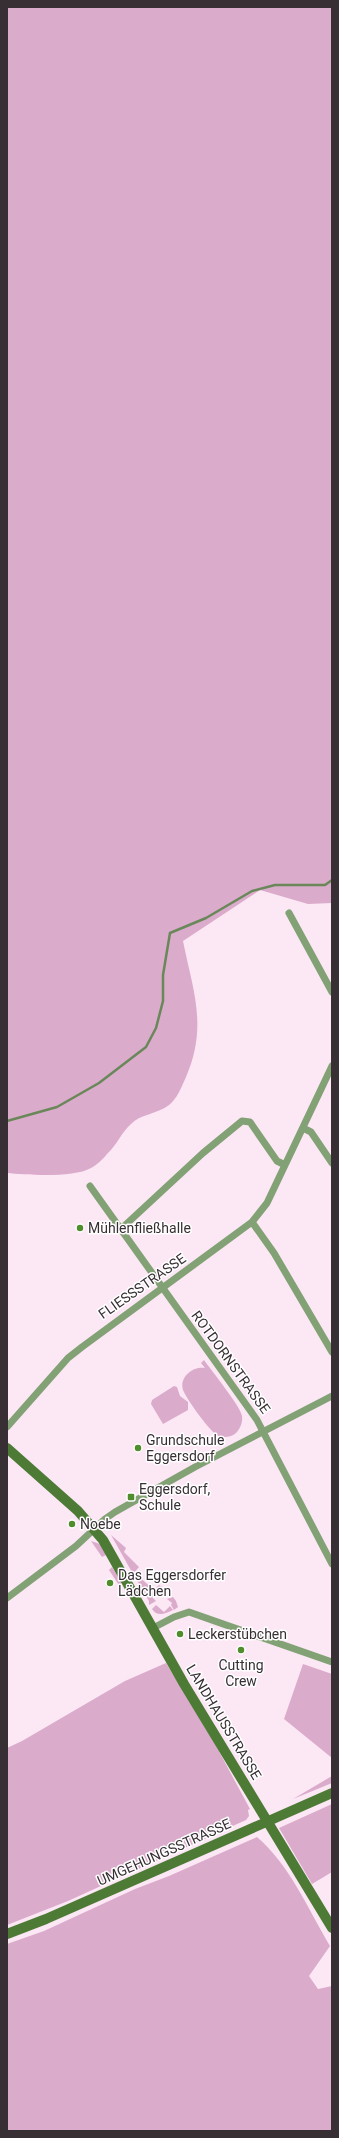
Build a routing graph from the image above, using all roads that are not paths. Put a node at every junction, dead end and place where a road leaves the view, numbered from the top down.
1 (290, 913) dead end
2 (332, 992) edge
3 (332, 1066) edge
4 (303, 1128) junction
5 (332, 1163) edge
6 (285, 1165) junction
7 (90, 1186) dead end
8 (252, 1222) junction
9 (121, 1229) junction
10 (162, 1289) junction
11 (332, 1352) edge
12 (332, 1396) edge
13 (7, 1427) edge
14 (263, 1432) junction
15 (7, 1448) edge
16 (96, 1529) junction
17 (332, 1564) edge
18 (7, 1598) edge
19 (153, 1628) junction
20 (332, 1662) edge
21 (332, 1793) edge
22 (267, 1822) junction
23 (332, 1928) edge
24 (7, 1934) edge

1 - 2 street
3 - 4 street, FLIESSSTRASSE
4 - 5 street
4 - 6 street, FLIESSSTRASSE
6 - 8 street, FLIESSSTRASSE
6 - 9 street
7 - 9 street, ROTDORNSTRASSE
8 - 10 street, FLIESSSTRASSE
8 - 11 street
9 - 10 street, ROTDORNSTRASSE
10 - 13 street, FLIESSSTRASSE
10 - 14 street, ROTDORNSTRASSE
12 - 14 street
14 - 16 street
14 - 17 street, ROTDORNSTRASSE
15 - 16 street, LANDHAUSSTRASSE
16 - 18 street
16 - 19 street, LANDHAUSSTRASSE
19 - 20 street
19 - 22 street, LANDHAUSSTRASSE
21 - 22 street, UMGEHUNGSSTRASSE
22 - 23 street, LANDHAUSSTRASSE
22 - 24 street, UMGEHUNGSSTRASSE

